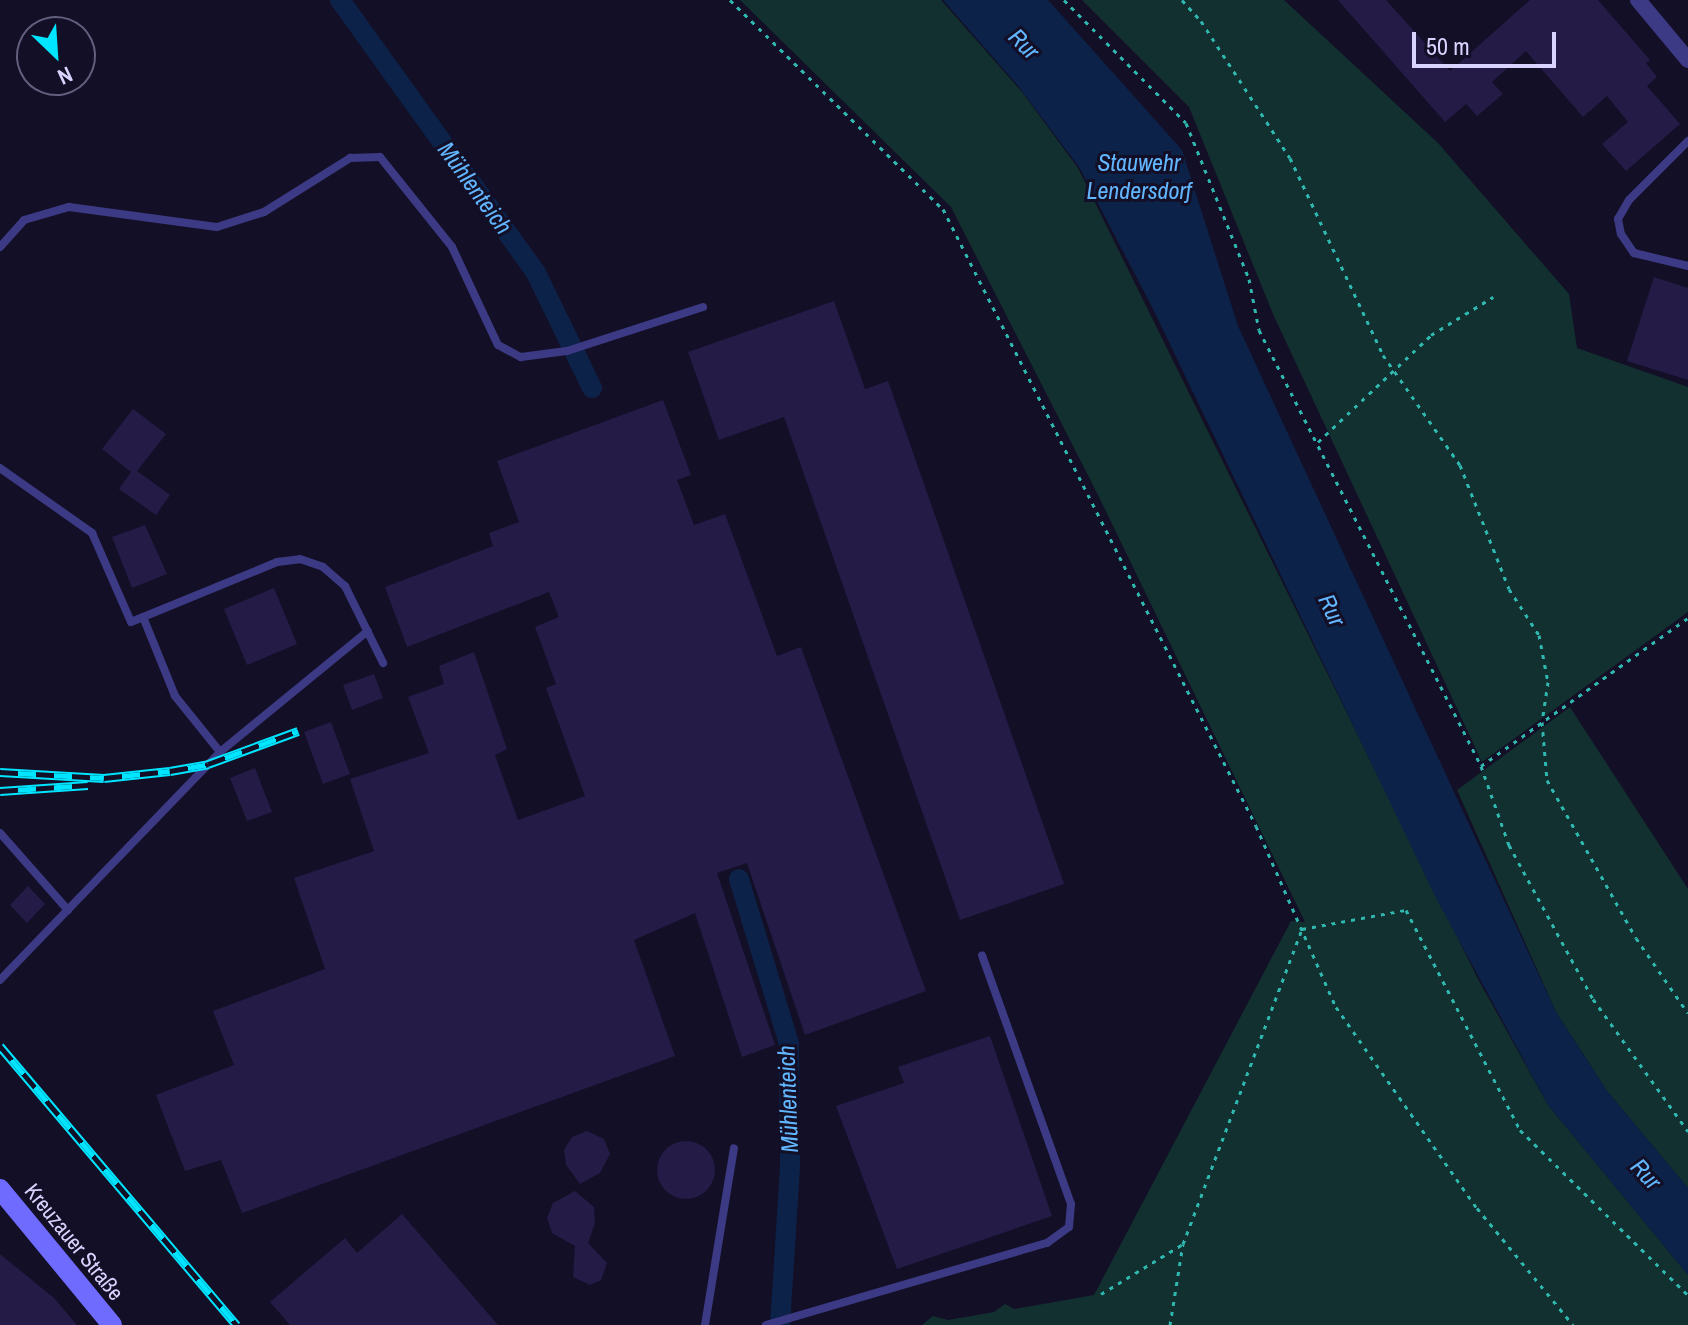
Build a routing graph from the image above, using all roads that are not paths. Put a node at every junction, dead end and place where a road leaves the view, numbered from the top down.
1 (1638, 0) edge
2 (1688, 60) edge
3 (1688, 141) edge
4 (0, 247) edge
5 (1688, 266) edge
6 (703, 307) dead end
7 (0, 468) edge
8 (143, 617) junction
9 (368, 631) junction
10 (383, 663) dead end
11 (220, 752) junction
12 (0, 833) edge
13 (68, 910) junction
14 (982, 955) dead end
15 (0, 980) edge
16 (734, 1148) dead end
17 (0, 1189) edge
18 (112, 1325) edge
19 (705, 1325) edge
20 (766, 1325) edge

1 - 2 street
3 - 5 lane
4 - 6 lane
7 - 8 lane
8 - 9 lane
8 - 11 lane
9 - 10 lane
9 - 11 lane
11 - 13 lane
12 - 13 lane
13 - 15 lane
14 - 20 lane
16 - 19 lane
17 - 18 main road, Kreuzauer Straße

